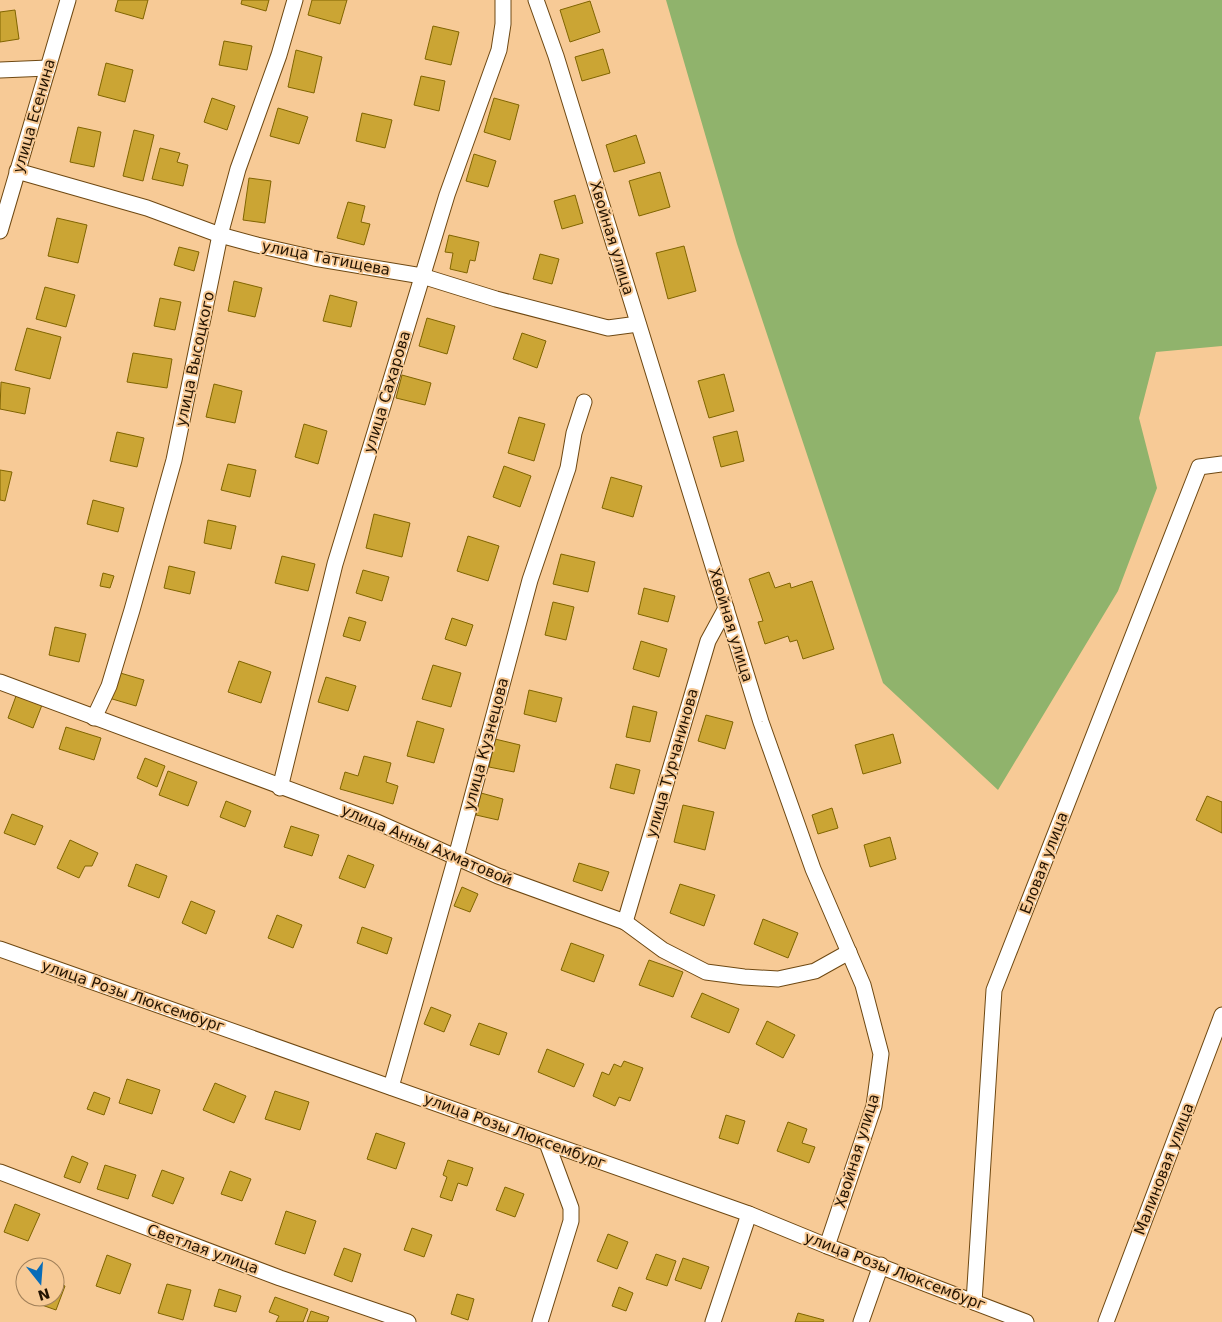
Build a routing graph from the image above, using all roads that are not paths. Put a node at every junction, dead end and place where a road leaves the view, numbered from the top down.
1 (68, 0) edge
2 (295, 0) edge
3 (503, 0) edge
4 (536, 0) edge
5 (48, 68) junction
6 (0, 70) edge
7 (18, 171) junction
8 (0, 231) edge
9 (220, 236) junction
10 (422, 276) junction
11 (638, 324) junction
12 (584, 402) dead end
13 (1222, 464) edge
14 (726, 608) junction
15 (0, 682) edge
16 (94, 718) junction
17 (280, 788) junction
18 (456, 857) junction
19 (625, 922) junction
20 (0, 949) edge
21 (849, 952) junction
22 (1222, 1015) edge
23 (390, 1087) junction
24 (547, 1143) junction
25 (0, 1172) edge
26 (749, 1214) junction
27 (827, 1246) junction
28 (881, 1265) junction
29 (974, 1302) junction
30 (408, 1322) edge
31 (540, 1322) edge
32 (713, 1322) edge
33 (860, 1322) edge
34 (1026, 1322) edge
35 (1106, 1322) edge

1 - 5 street, улица Есенина
2 - 9 street, улица Высоцкого
3 - 10 street, улица Сахарова
4 - 11 street, Хвойная улица
5 - 6 street
5 - 7 street, улица Есенина
7 - 8 street, улица Есенина
7 - 9 street, улица Татищева
9 - 10 street, улица Татищева
9 - 16 street, улица Высоцкого
10 - 11 street, улица Татищева
10 - 17 street, улица Сахарова
11 - 14 street, Хвойная улица
12 - 18 street, улица Кузнецова
13 - 29 street, Еловая улица
14 - 19 street, улица Турчанинова
14 - 21 street, Хвойная улица
15 - 16 street, улица Анны Ахматовой
16 - 17 street, улица Анны Ахматовой
17 - 18 street, улица Анны Ахматовой
18 - 19 street, улица Анны Ахматовой
18 - 23 street, улица Кузнецова
19 - 21 street, улица Анны Ахматовой
20 - 23 street, улица Розы Люксембург
21 - 27 street, Хвойная улица
22 - 35 street, Малиновая улица
23 - 24 street, улица Розы Люксембург
24 - 26 street, улица Розы Люксембург
24 - 31 street
25 - 30 street, Светлая улица
26 - 27 street, улица Розы Люксембург
26 - 32 street
27 - 28 street, улица Розы Люксембург
28 - 29 street, улица Розы Люксембург
28 - 33 street
29 - 34 street, улица Розы Люксембург

